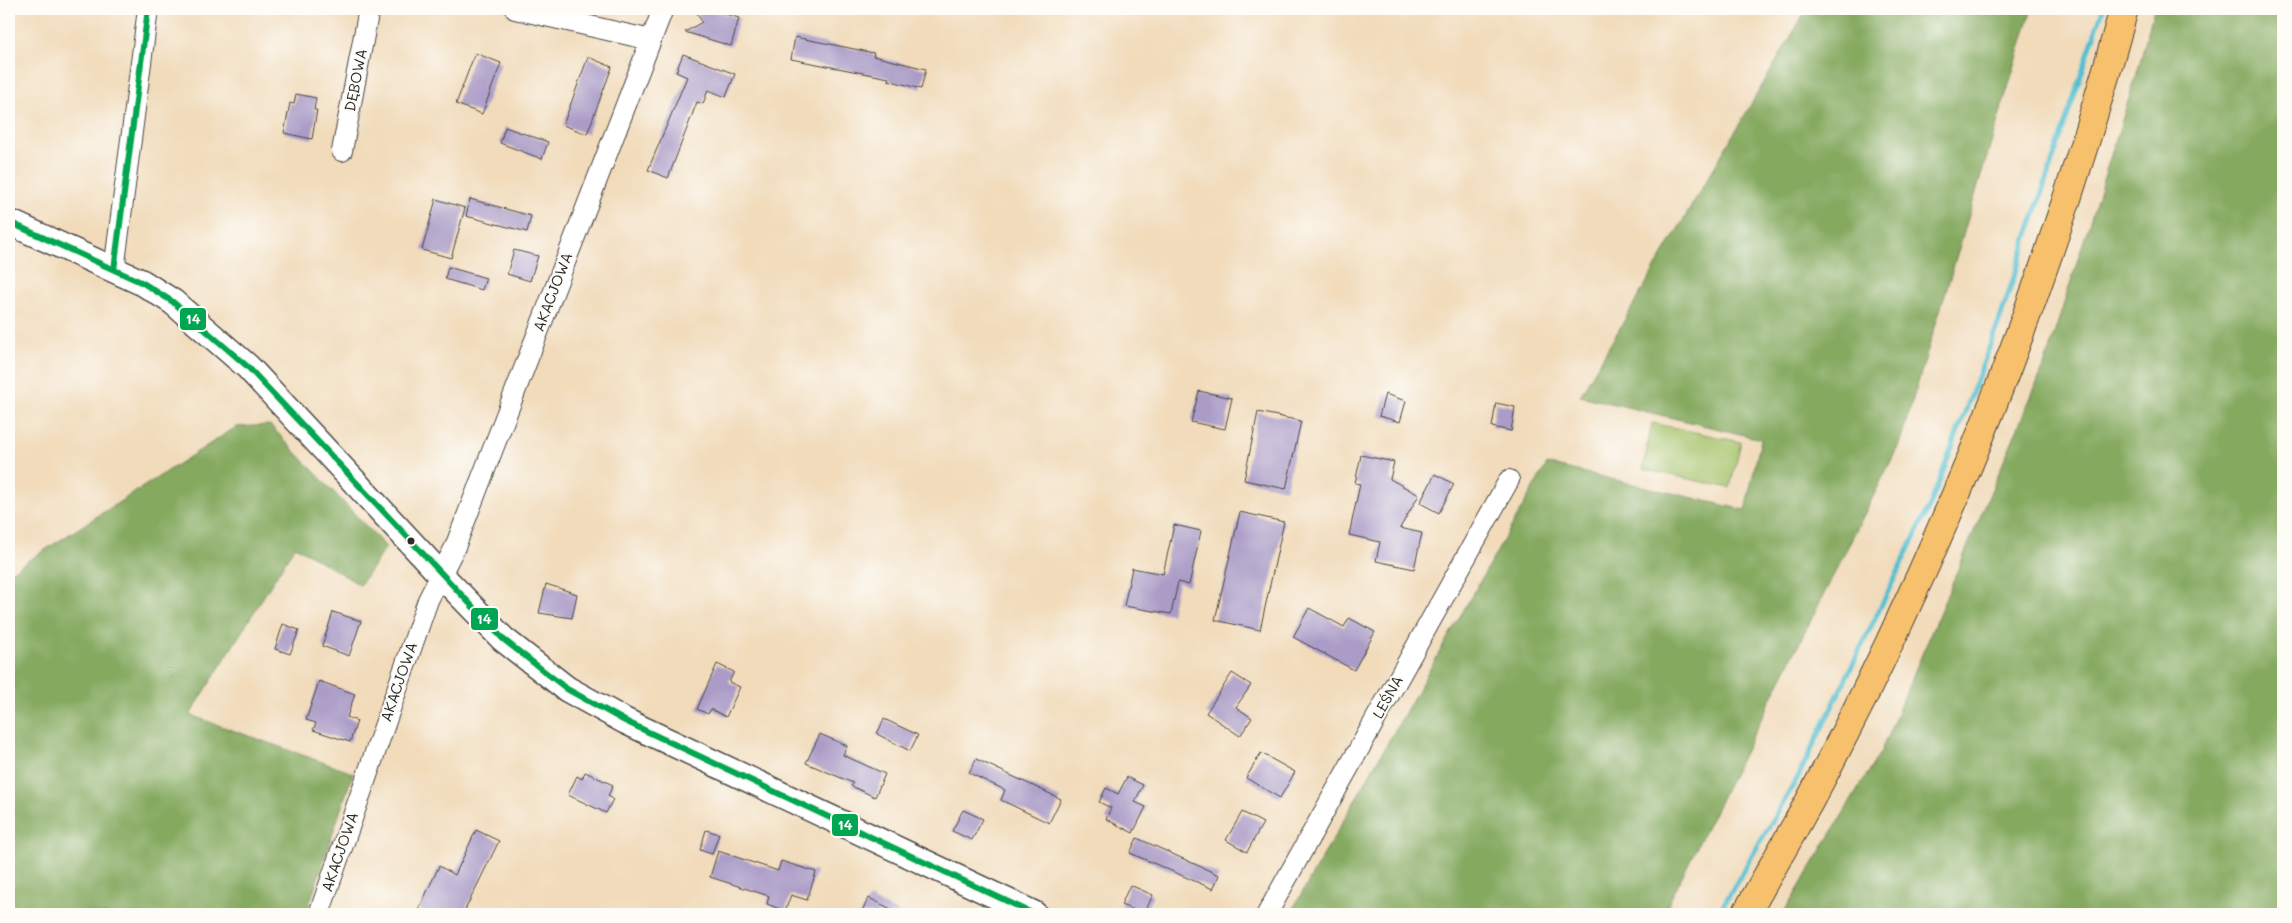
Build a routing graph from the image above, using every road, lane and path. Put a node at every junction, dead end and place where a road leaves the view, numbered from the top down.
1 (148, 9) edge
2 (370, 9) edge
3 (515, 9) edge
4 (663, 9) edge
5 (2124, 9) edge
6 (651, 40) junction
7 (342, 150) dead end
8 (9, 222) edge
9 (114, 270) junction
10 (1510, 480) dead end
11 (441, 575) junction
12 (319, 914) edge
13 (1034, 914) edge
14 (1267, 914) edge
15 (1746, 914) edge

1 - 9 street
2 - 7 street, DĘBOWA
3 - 6 street
4 - 6 street, AKACJOWA
5 - 15 highway
6 - 11 street, AKACJOWA
8 - 9 street
9 - 11 street
10 - 14 street, LEŚNA
11 - 12 street, AKACJOWA
11 - 13 street

